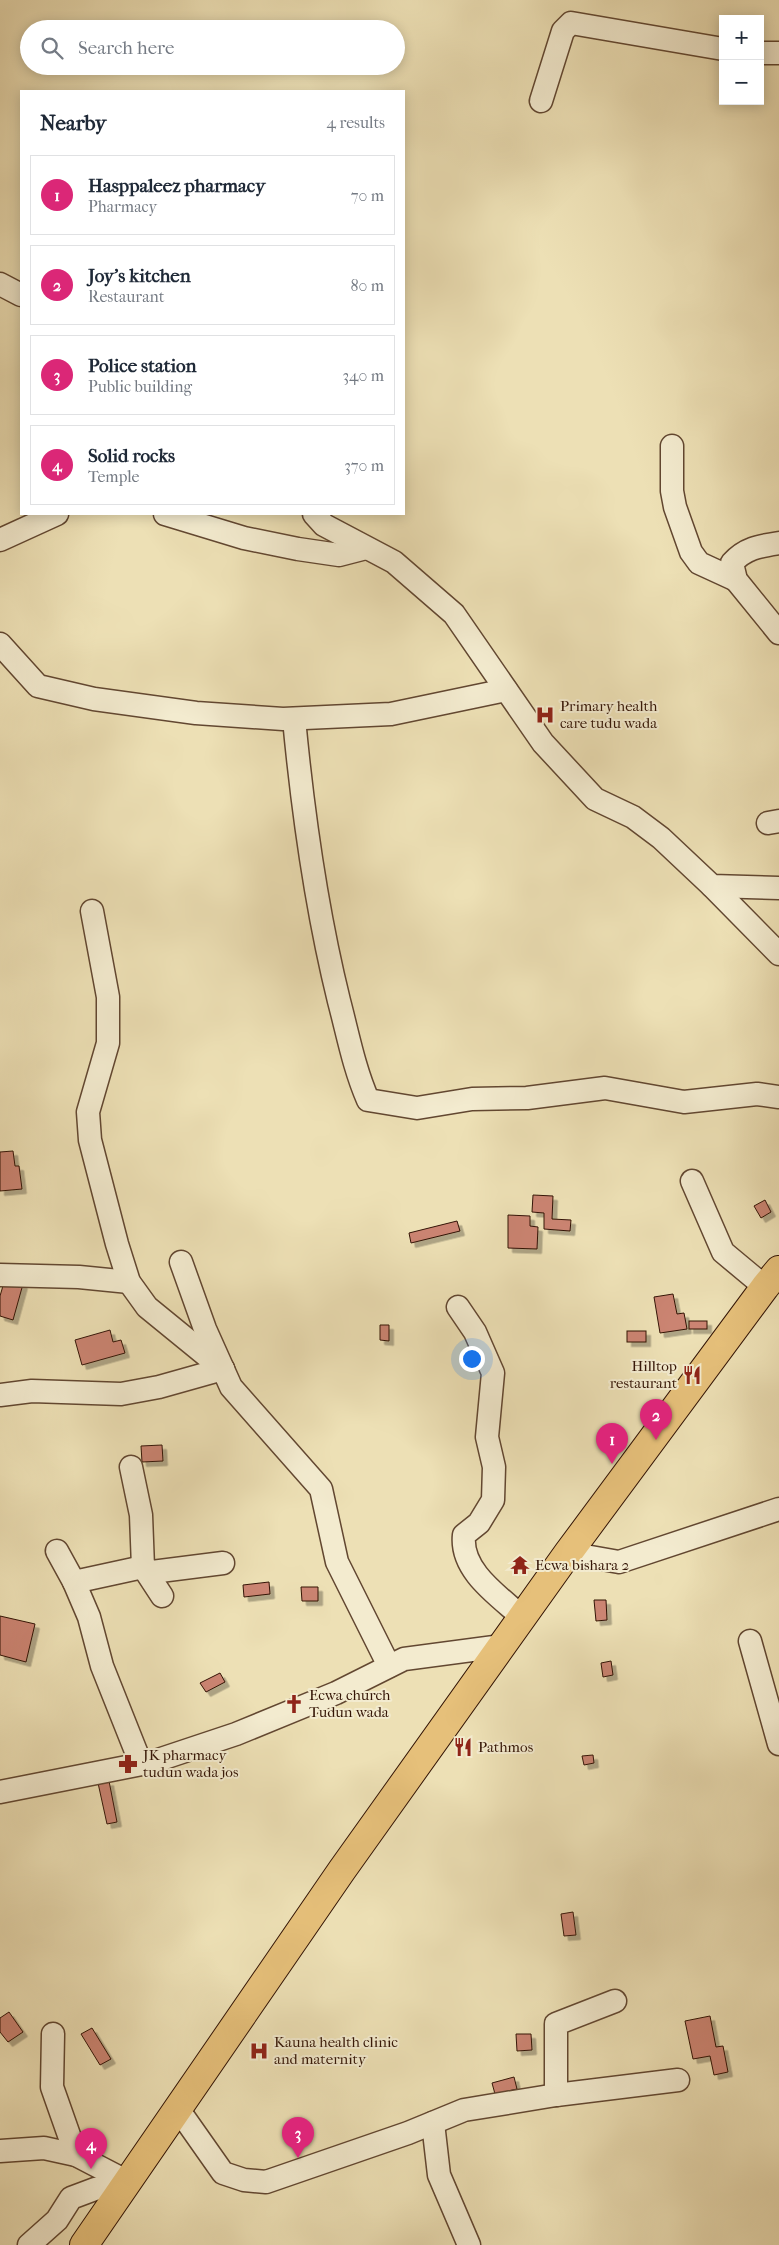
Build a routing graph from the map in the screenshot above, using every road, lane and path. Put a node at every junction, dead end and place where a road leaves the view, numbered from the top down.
1 (719, 48) edge
2 (764, 53) edge
3 (779, 54) edge
4 (541, 101) dead end
5 (0, 284) edge
6 (20, 294) edge
7 (672, 446) dead end
8 (55, 515) edge
9 (168, 515) edge
10 (315, 515) edge
11 (0, 540) edge
12 (779, 543) edge
13 (366, 548) junction
14 (736, 580) junction
15 (779, 633) edge
16 (0, 644) edge
17 (506, 690) junction
18 (294, 718) junction
19 (712, 886) junction
20 (779, 888) edge
21 (92, 911) dead end
22 (779, 954) edge
23 (779, 1097) edge
24 (692, 1181) dead end
25 (181, 1262) dead end
26 (0, 1275) edge
27 (772, 1278) edge
28 (128, 1282) junction
29 (458, 1307) dead end
30 (223, 1369) junction
31 (0, 1395) edge
32 (131, 1466) dead end
33 (779, 1509) edge
34 (57, 1551) dead end
35 (568, 1553) junction
36 (224, 1563) dead end
37 (143, 1567) junction
38 (74, 1582) junction
39 (162, 1596) dead end
40 (522, 1617) junction
41 (750, 1641) dead end
42 (502, 1646) junction
43 (389, 1666) junction
44 (779, 1744) edge
45 (141, 1764) junction
46 (0, 1792) edge
47 (615, 2001) dead end
48 (53, 2034) dead end
49 (678, 2080) dead end
50 (556, 2095) junction
51 (178, 2109) junction
52 (433, 2122) junction
53 (0, 2151) edge
54 (76, 2155) junction
55 (128, 2182) junction
56 (28, 2245) edge
57 (84, 2245) edge
58 (469, 2245) edge

1 - 4 street
2 - 3 street
5 - 6 street
7 - 14 street
8 - 11 street
9 - 13 street
10 - 13 street
12 - 14 street
13 - 17 street
14 - 15 street
16 - 18 street
17 - 18 street
17 - 19 street
18 - 23 street
19 - 20 street
19 - 22 street
21 - 28 street
24 - 27 street
25 - 30 street
26 - 28 street
27 - 35 main road
28 - 30 street
29 - 40 street
30 - 31 street
30 - 43 street
32 - 37 street
33 - 35 street
34 - 38 street
35 - 40 main road
36 - 37 street
37 - 38 street
37 - 39 street
38 - 45 street
40 - 42 main road
41 - 44 street
42 - 43 street
42 - 51 main road
43 - 45 street
45 - 46 street
47 - 50 street
48 - 54 street
49 - 50 street
50 - 52 street
51 - 52 street
51 - 55 main road
52 - 58 street
53 - 54 street
54 - 55 street
55 - 56 street
55 - 57 main road

